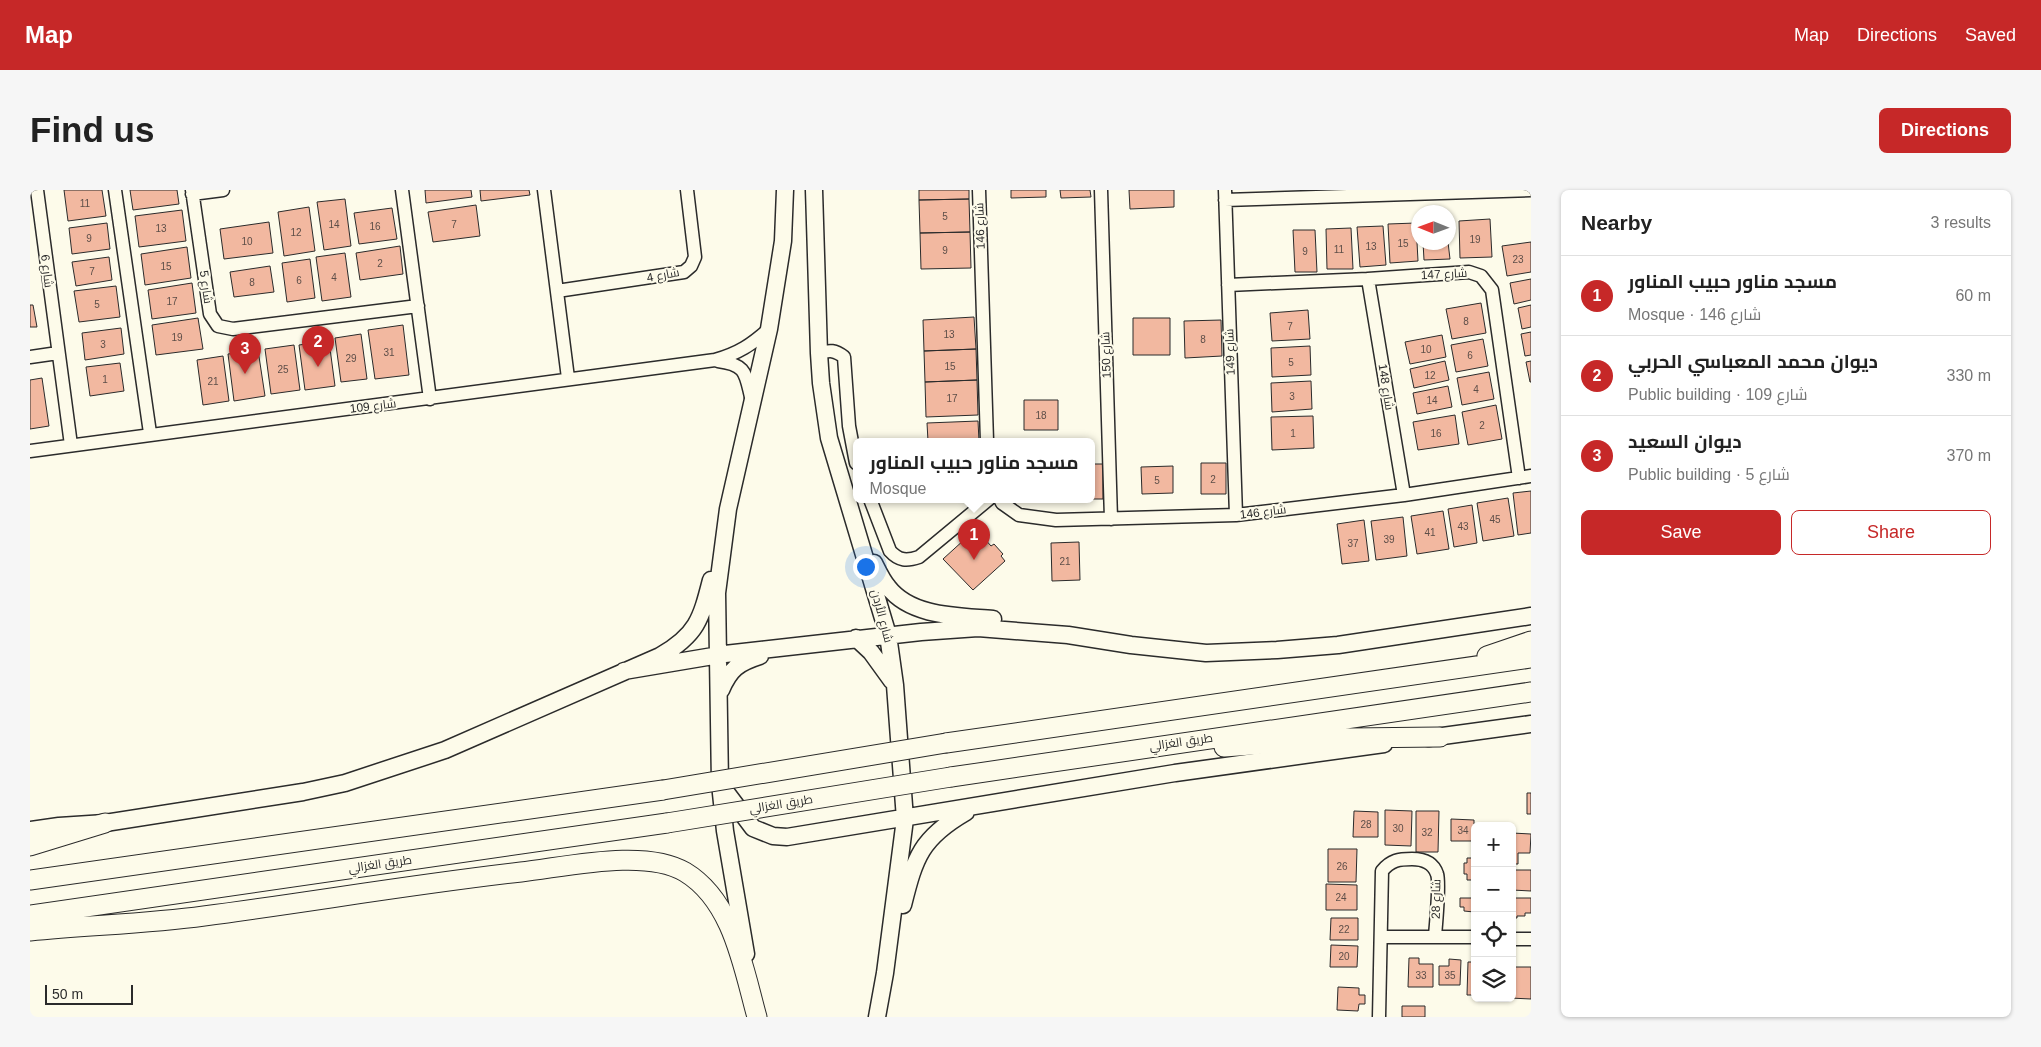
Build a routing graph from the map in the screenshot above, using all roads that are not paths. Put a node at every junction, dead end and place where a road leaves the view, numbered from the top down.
1 (37, 190) edge
2 (115, 190) edge
3 (223, 190) edge
4 (402, 190) edge
5 (544, 190) edge
6 (687, 190) edge
7 (785, 190) edge
8 (814, 190) edge
9 (979, 190) edge
10 (1101, 190) edge
11 (1531, 190) edge
12 (192, 192) edge
13 (1225, 195) edge
14 (1368, 279) junction
15 (1228, 285) junction
16 (557, 291) junction
17 (418, 306) junction
18 (769, 329) junction
19 (58, 353) junction
20 (819, 353) junction
21 (30, 357) edge
22 (715, 360) junction
23 (568, 378) junction
24 (430, 398) junction
25 (753, 406) junction
26 (150, 433) junction
27 (987, 438) edge
28 (71, 445) junction
29 (853, 447) edge
30 (30, 450) edge
31 (1525, 477) edge
32 (1404, 495) junction
33 (872, 503) edge
34 (984, 503) edge
35 (1002, 503) edge
36 (728, 509) junction
37 (1236, 515) junction
38 (1111, 519) junction
39 (856, 530) junction
40 (1531, 616) edge
41 (888, 635) junction
42 (1068, 636) junction
43 (856, 638) junction
44 (1531, 641) edge
45 (789, 647) junction
46 (718, 655) junction
47 (1531, 658) edge
48 (1446, 670) junction
49 (624, 671) junction
50 (895, 685) junction
51 (1531, 692) edge
52 (719, 694) junction
53 (1531, 724) edge
54 (1440, 737) junction
55 (1068, 759) junction
56 (720, 784) junction
57 (996, 803) junction
58 (905, 819) junction
59 (106, 823) junction
60 (30, 830) edge
61 (30, 846) edge
62 (30, 880) edge
63 (30, 915) edge
64 (30, 932) edge
65 (1435, 936) junction
66 (1381, 937) junction
67 (1471, 937) edge
68 (1516, 939) edge
69 (1531, 939) edge
70 (885, 973) junction
71 (757, 1017) edge
72 (877, 1017) edge
73 (1379, 1017) edge

1 - 19 street, شارع 6
2 - 26 street
3 - 12 street, شارع 5
4 - 17 street
5 - 16 street
6 - 16 street, شارع 4
7 - 18 main road
8 - 20 main road, شارع الأردن
9 - 27 street, شارع 146
10 - 38 street, شارع 150
11 - 13 street
12 - 17 street, شارع 5
13 - 15 street, شارع 149
14 - 15 street, شارع 147
14 - 31 street, شارع 147
14 - 32 street, شارع 148
15 - 37 street, شارع 149
16 - 23 street
17 - 24 street
18 - 22 street, شارع 109
18 - 25 main road
19 - 21 street
19 - 28 street, شارع 6
20 - 29 street
20 - 39 main road, شارع الأردن
22 - 23 street, شارع 109
22 - 25 street, شارع 109
23 - 24 street, شارع 109
24 - 26 street, شارع 109
25 - 36 main road
26 - 28 street, شارع 109
28 - 30 street, شارع 109
31 - 32 street, شارع 146
32 - 37 street, شارع 146
33 - 34 street
35 - 38 street, شارع 146
36 - 46 main road
36 - 49 main road
37 - 38 street, شارع 146
39 - 41 main road, شارع الأردن
39 - 42 main road
40 - 42 main road
41 - 42 main road
41 - 43 main road
41 - 50 main road, شارع الأردن
43 - 45 main road
43 - 50 main road
44 - 48 highway
45 - 46 main road
45 - 52 main road
46 - 49 main road
46 - 52 main road
47 - 48 highway
48 - 62 highway, bridge
49 - 59 main road
50 - 58 main road, شارع الأردن
51 - 55 highway, طريق الغزالي
52 - 56 main road
53 - 54 main road
54 - 55 highway
54 - 57 main road
55 - 63 highway, طريق الغزالي, bridge
56 - 58 main road
56 - 71 main road
57 - 58 main road
57 - 70 main road
58 - 70 main road, شارع الأردن
59 - 60 main road
59 - 61 highway
64 - 71 highway
65 - 66 street, شارع 28
65 - 66 street, شارع 28
65 - 67 street, شارع 28
66 - 73 street, شارع 28
68 - 69 street
70 - 72 main road, شارع الأردن

